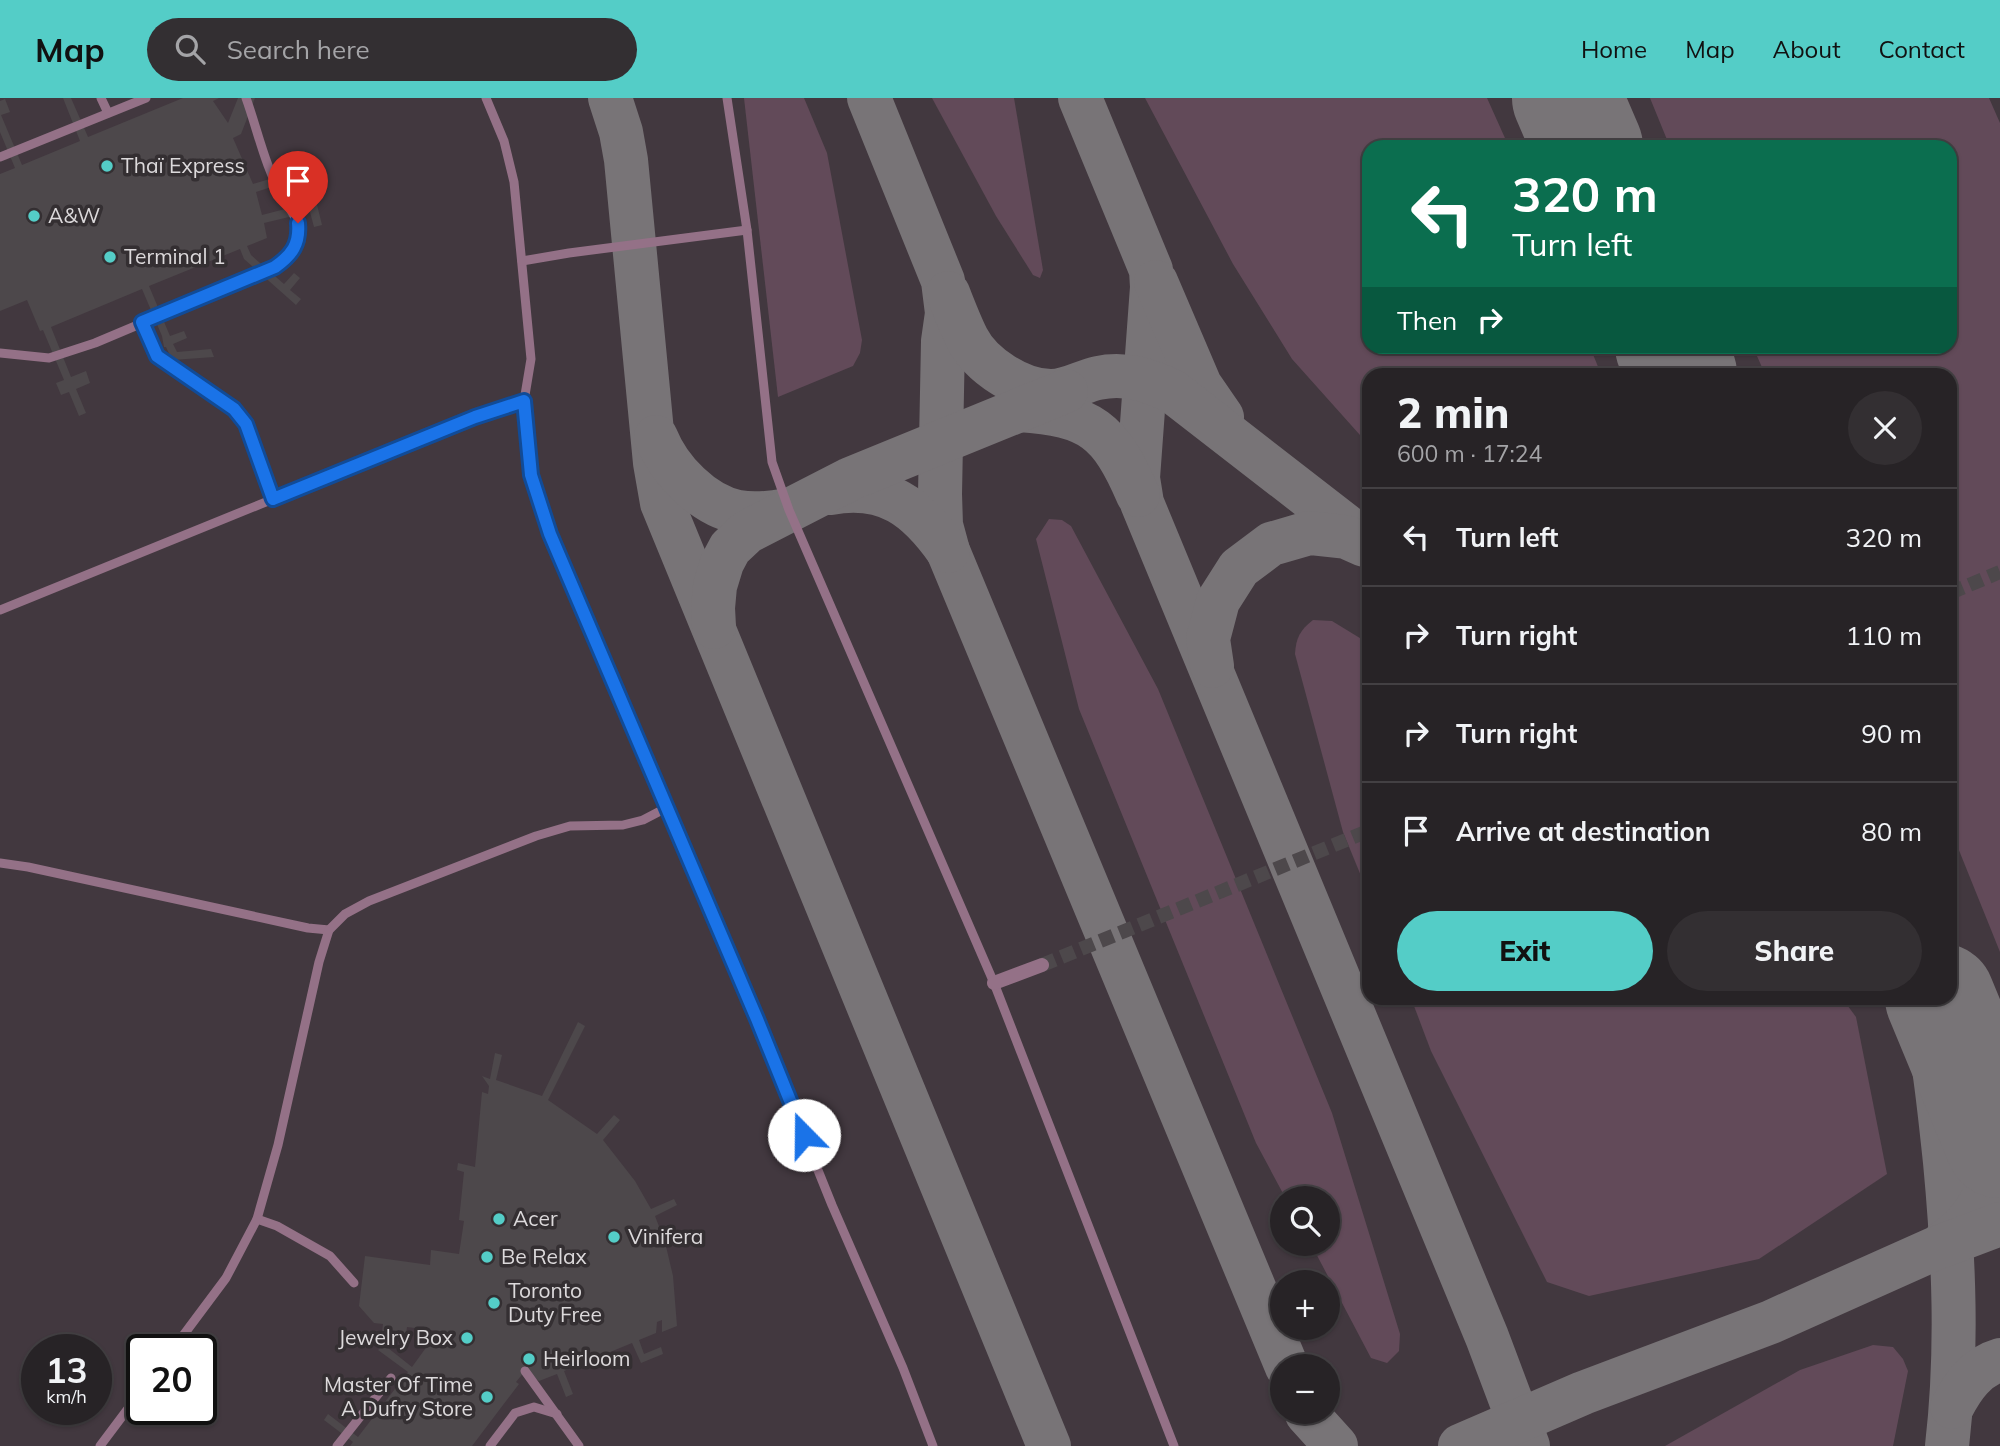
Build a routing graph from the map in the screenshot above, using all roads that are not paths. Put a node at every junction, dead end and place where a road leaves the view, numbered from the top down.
1 (101, 98) edge
2 (146, 98) edge
3 (246, 98) edge
4 (486, 98) edge
5 (727, 98) edge
6 (108, 113) junction
7 (0, 157) edge
8 (747, 230) junction
9 (522, 261) junction
10 (142, 322) junction
11 (0, 354) edge
12 (524, 401) junction
13 (273, 499) junction
14 (0, 610) edge
15 (666, 808) junction
16 (0, 863) edge
17 (329, 930) junction
18 (1042, 965) tunnel mouth
19 (994, 983) junction
20 (257, 1219) junction
21 (354, 1283) dead end
22 (184, 1334) edge
23 (526, 1371) dead end
24 (391, 1378) dead end
25 (126, 1411) edge
26 (556, 1414) junction
27 (100, 1446) edge
28 (337, 1446) edge
29 (490, 1446) edge
30 (579, 1446) edge
31 (933, 1446) edge
32 (1174, 1446) edge

1 - 6 lane
2 - 6 lane
3 - 10 lane
4 - 9 lane
5 - 8 lane
6 - 7 lane
8 - 9 lane
8 - 19 lane
9 - 12 lane
10 - 11 lane
10 - 13 lane
12 - 13 lane
12 - 15 lane
13 - 14 lane
15 - 17 lane
15 - 31 lane
16 - 17 lane
17 - 20 lane
18 - 19 street
19 - 32 lane
20 - 21 lane
20 - 22 lane
23 - 26 lane
24 - 28 lane
25 - 27 lane
26 - 29 lane
26 - 30 lane

